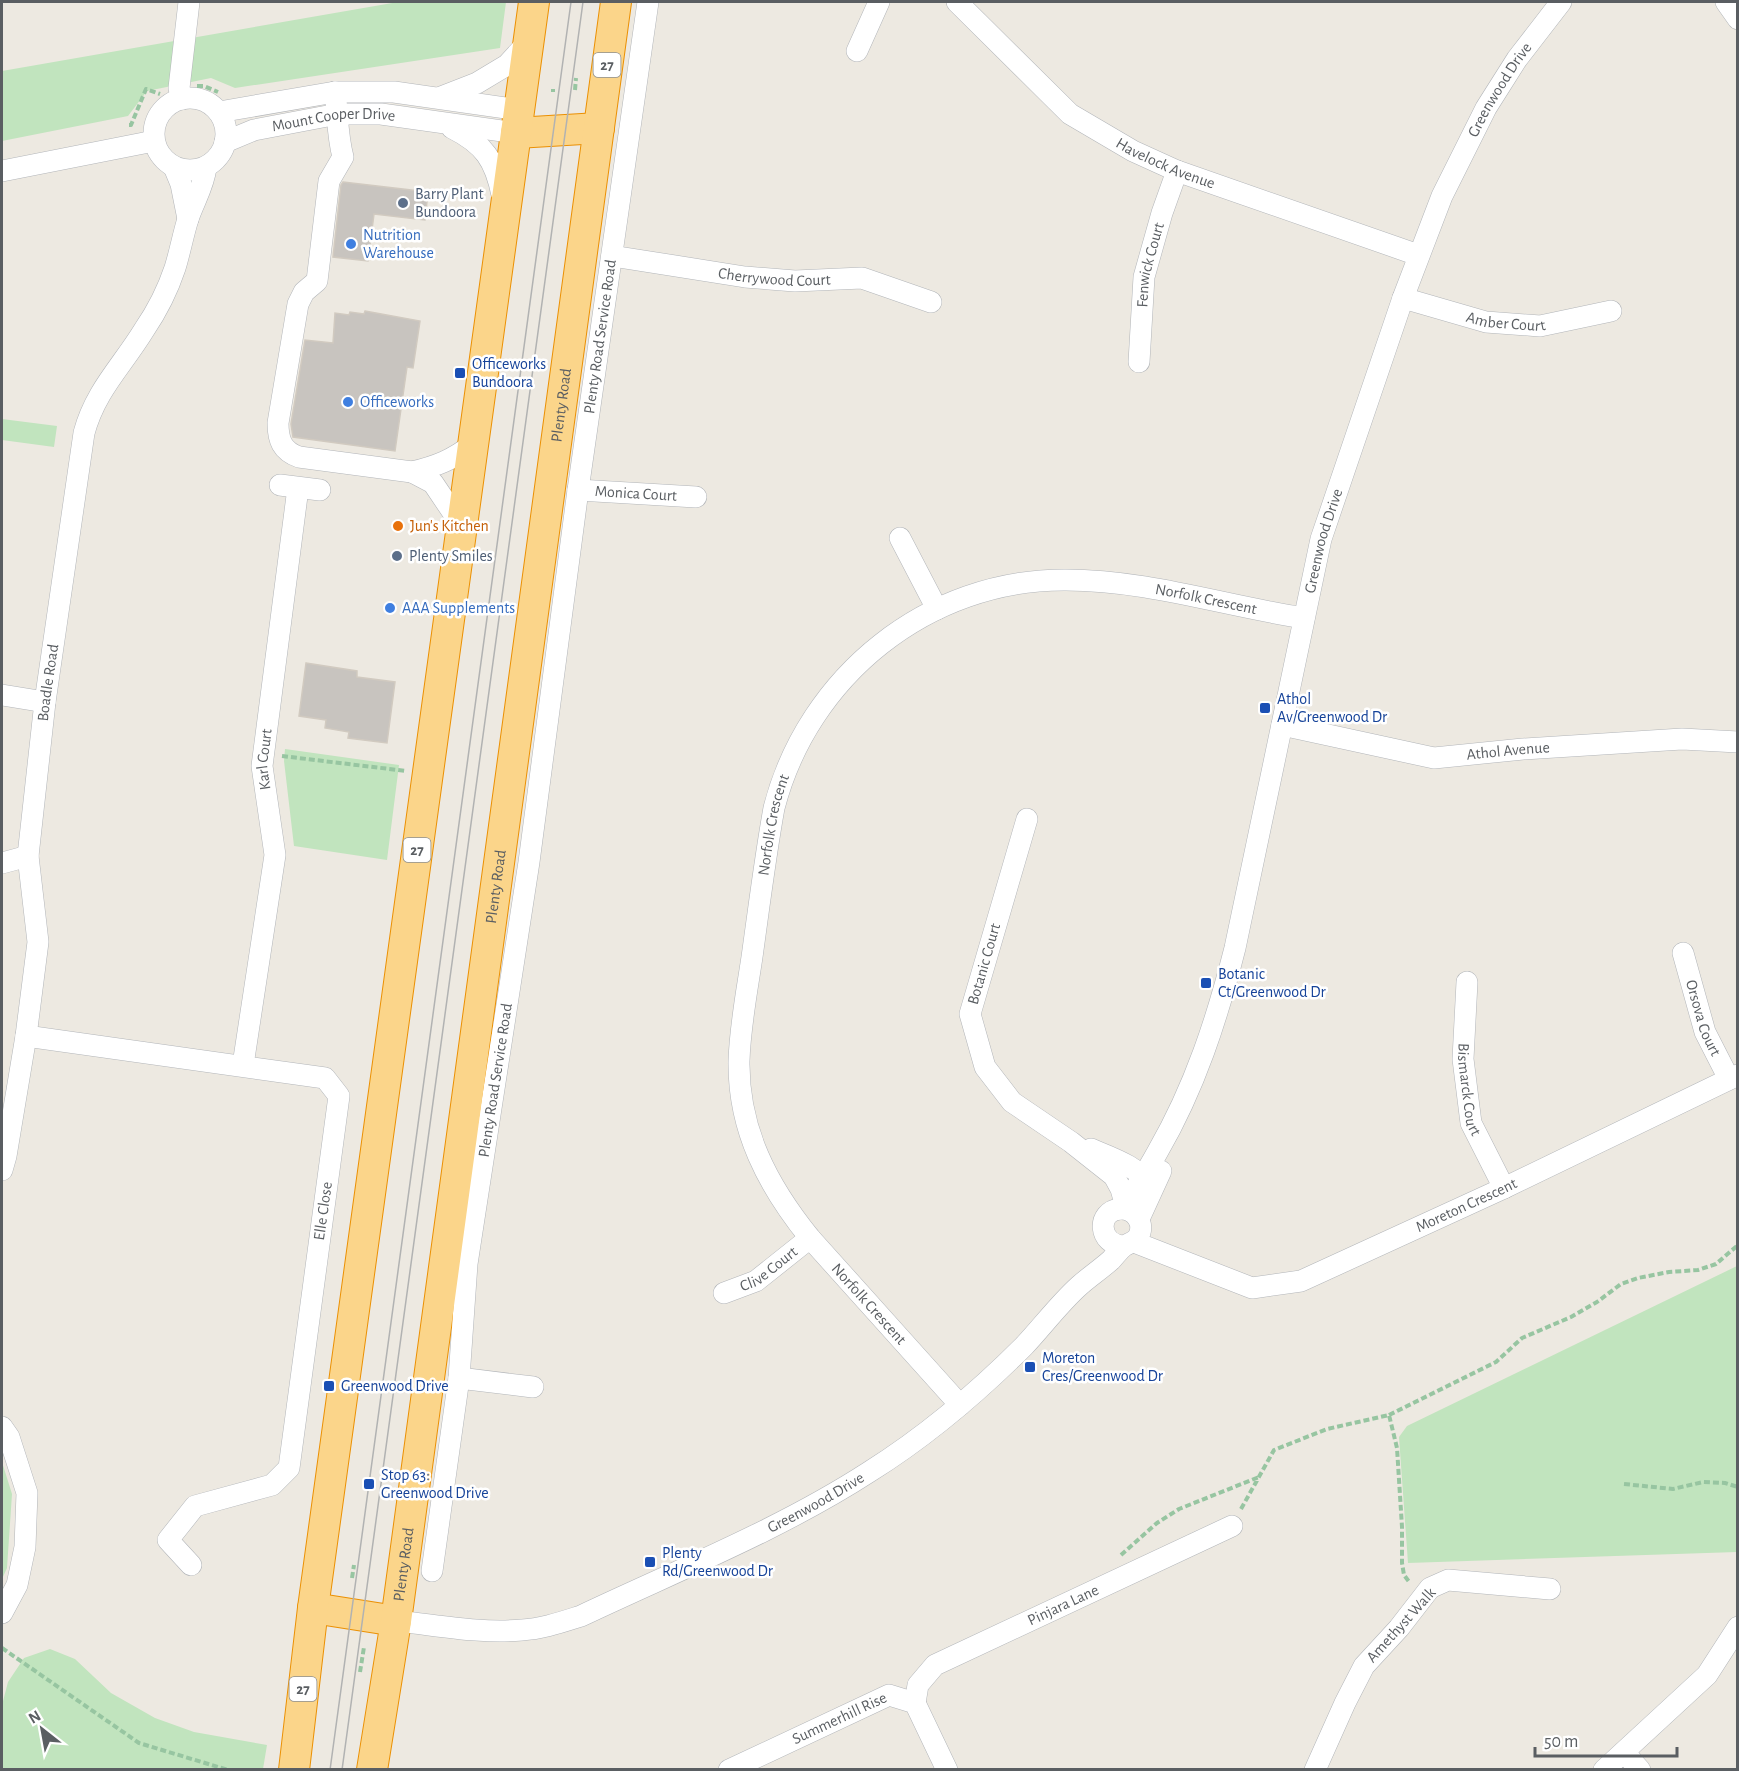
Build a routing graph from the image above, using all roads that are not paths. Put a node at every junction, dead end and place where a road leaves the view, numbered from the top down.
1 (189, 2) edge
2 (534, 2) edge
3 (616, 2) edge
4 (648, 2) edge
5 (879, 2) edge
6 (1561, 2) edge
7 (1726, 2) edge
8 (966, 4) edge
9 (1737, 19) edge
10 (529, 41) junction
11 (857, 51) dead end
12 (335, 92) junction
13 (437, 98) junction
14 (182, 99) junction
15 (219, 112) junction
16 (338, 114) junction
17 (517, 122) junction
18 (444, 123) junction
19 (598, 128) junction
20 (154, 141) junction
21 (225, 142) junction
22 (174, 167) junction
23 (206, 167) junction
24 (2, 171) edge
25 (1177, 171) junction
26 (505, 209) junction
27 (189, 219) junction
28 (1418, 255) junction
29 (612, 256) junction
30 (1403, 298) junction
31 (931, 302) dead end
32 (1611, 311) dead end
33 (1139, 363) dead end
34 (473, 444) junction
35 (412, 472) junction
36 (320, 490) dead end
37 (578, 490) junction
38 (696, 497) dead end
39 (462, 526) junction
40 (900, 538) dead end
41 (937, 609) junction
42 (1304, 618) junction
43 (524, 670) junction
44 (554, 671) junction
45 (2, 694) edge
46 (45, 702) junction
47 (1282, 725) junction
48 (1737, 742) edge
49 (1027, 819) dead end
50 (28, 856) junction
51 (2, 863) edge
52 (1683, 953) dead end
53 (1467, 982) dead end
54 (26, 1036) junction
55 (243, 1065) junction
56 (1733, 1077) edge
57 (1071, 1142) junction
58 (2, 1170) edge
59 (1148, 1182) junction
60 (1504, 1188) junction
61 (1123, 1206) junction
62 (1134, 1233) junction
63 (1105, 1235) junction
64 (810, 1238) junction
65 (1078, 1286) junction
66 (724, 1293) dead end
67 (459, 1378) junction
68 (533, 1387) dead end
69 (960, 1405) junction
70 (2, 1427) edge
71 (443, 1491) junction
72 (410, 1517) junction
73 (1232, 1526) road end
74 (191, 1566) dead end
75 (432, 1571) dead end
76 (1550, 1589) dead end
77 (313, 1608) junction
78 (2, 1613) edge
79 (396, 1621) junction
80 (1737, 1627) edge
81 (915, 1703) junction
82 (1624, 1752) junction
83 (294, 1770) edge
84 (372, 1770) edge
85 (729, 1770) edge
86 (947, 1770) edge
87 (1316, 1770) edge
88 (1604, 1770) edge
89 (1640, 1770) edge

1 - 14 street
2 - 10 highway, 27
3 - 19 highway, Plenty Road / 27
4 - 29 street, Plenty Road Service Road
5 - 11 street
6 - 28 street, Greenwood Drive
7 - 9 street
8 - 25 street, Havelock Avenue
10 - 13 street, Mount Cooper Drive
10 - 17 highway, 27
12 - 13 street, Mount Cooper Drive
12 - 15 street, Mount Cooper Drive
12 - 16 street
13 - 17 street, Mount Cooper Drive
14 - 15 street
14 - 20 street
15 - 21 street
16 - 18 street, Mount Cooper Drive
16 - 21 street, Mount Cooper Drive
16 - 35 street
17 - 18 street, Mount Cooper Drive
17 - 19 highway
17 - 26 highway, 27
18 - 26 street, Mount Cooper Drive
19 - 43 highway, Plenty Road / 27
20 - 22 street
20 - 24 street
21 - 23 street
22 - 23 street
22 - 27 street, Boadle Road
23 - 27 street, Boadle Road
25 - 28 street, Havelock Avenue
25 - 33 street, Fenwick Court
26 - 34 highway, 27
27 - 46 street, Boadle Road
28 - 30 street, Greenwood Drive
29 - 31 street, Cherrywood Court
29 - 37 street, Plenty Road Service Road
30 - 32 street, Amber Court
30 - 42 street, Greenwood Drive
34 - 35 street
34 - 39 highway, 27
35 - 39 street
36 - 55 street, Karl Court
37 - 38 street, Monica Court
37 - 44 street, Plenty Road Service Road
39 - 77 highway, 27
40 - 41 street
41 - 42 street, Norfolk Crescent
41 - 64 street, Norfolk Crescent
42 - 47 street, Greenwood Drive
43 - 44 street
43 - 72 highway, Plenty Road / 27
44 - 67 street, Plenty Road Service Road
45 - 46 street
46 - 50 street, Boadle Road
47 - 48 street, Athol Avenue
47 - 59 street, Greenwood Drive
49 - 57 street, Botanic Court
50 - 51 street
50 - 54 street, Boadle Road
52 - 56 street, Orsova Court
53 - 60 street, Bismarck Court
54 - 55 street, Elle Close
54 - 58 street, Boadle Road
55 - 74 street, Elle Close
56 - 60 street, Moreton Crescent
57 - 59 street, Botanic Court
57 - 61 street, Botanic Court
59 - 61 street, Greenwood Drive
59 - 62 street, Greenwood Drive
60 - 62 street, Moreton Crescent
61 - 62 street
61 - 63 street
62 - 63 street
62 - 65 street, Greenwood Drive
63 - 65 street, Greenwood Drive
64 - 66 street, Clive Court
64 - 69 street, Norfolk Crescent
65 - 69 street, Greenwood Drive
67 - 68 street
67 - 71 street, Plenty Road Service Road
69 - 79 street, Greenwood Drive
70 - 78 street
71 - 72 street
71 - 75 street, Plenty Road Service Road
72 - 79 highway, Plenty Road / 27
73 - 81 street, Pinjara Lane
76 - 87 street, Amethyst Walk
77 - 79 highway
77 - 83 highway, 27
79 - 84 highway, Plenty Road / 27
80 - 82 street
81 - 85 street, Summerhill Rise
81 - 86 street
82 - 88 street
82 - 89 street

